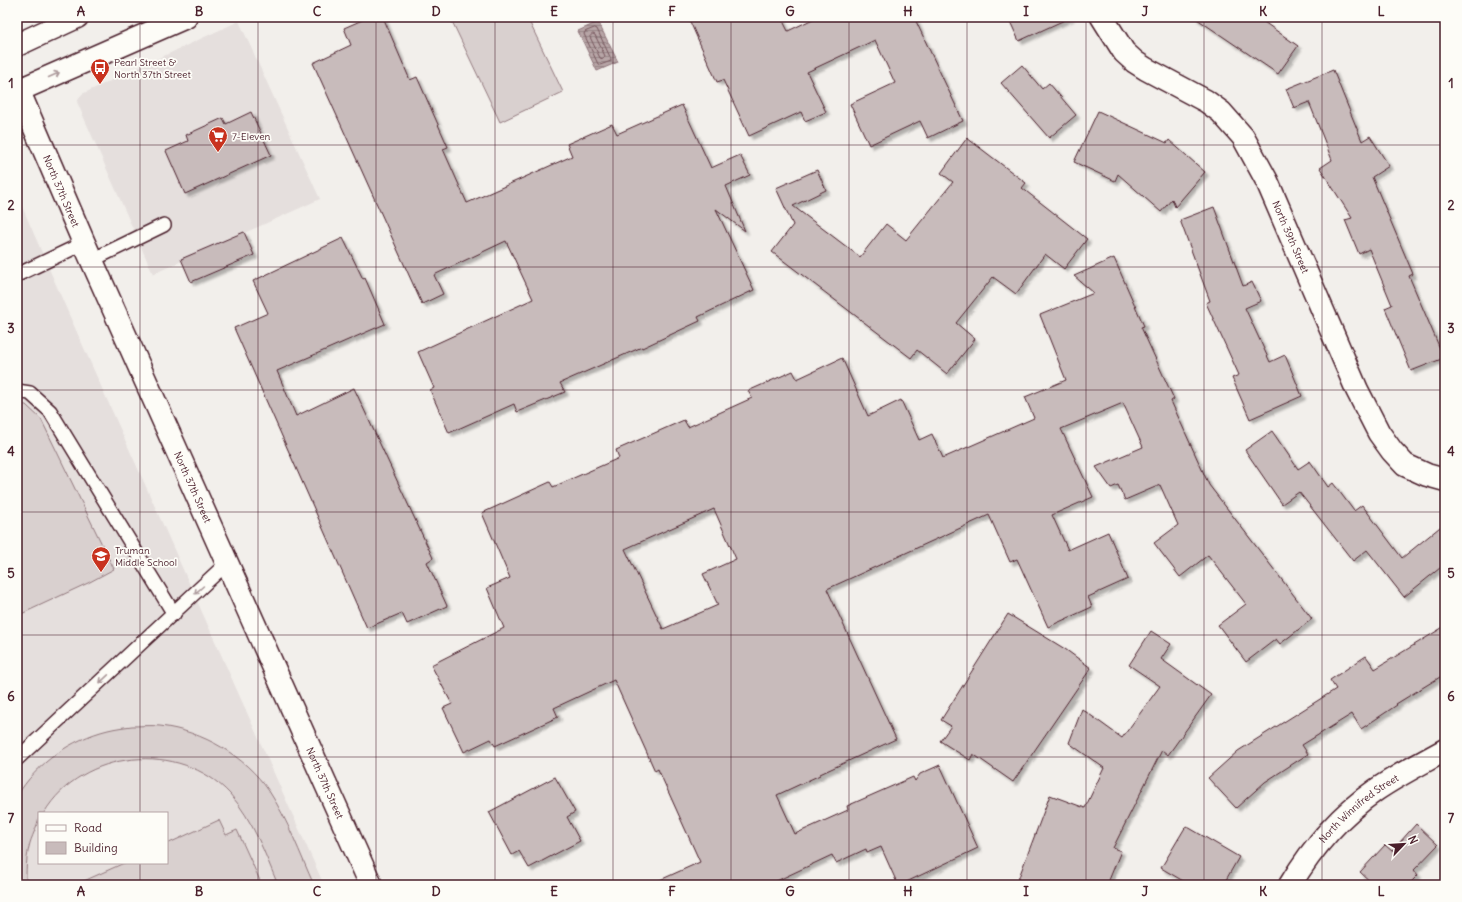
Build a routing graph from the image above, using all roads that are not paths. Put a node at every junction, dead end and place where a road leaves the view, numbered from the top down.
1 (77, 17) edge
2 (186, 17) edge
3 (1102, 17) edge
4 (17, 45) edge
5 (17, 89) edge
6 (164, 225) dead end
7 (88, 252) junction
8 (17, 275) edge
9 (17, 391) edge
10 (1445, 480) edge
11 (227, 563) junction
12 (174, 614) junction
13 (1445, 750) edge
14 (17, 759) edge
15 (371, 885) edge
16 (1290, 885) edge

1 - 4 street
5 -> 2 street
3 - 10 street, North 39th Street
5 - 7 street, North 37th Street
6 - 7 lane
7 - 8 lane
7 - 11 street, North 37th Street
9 - 12 lane
11 -> 12 lane
11 - 15 street, North 37th Street
12 -> 14 lane
13 - 16 street, North Winnifred Street

